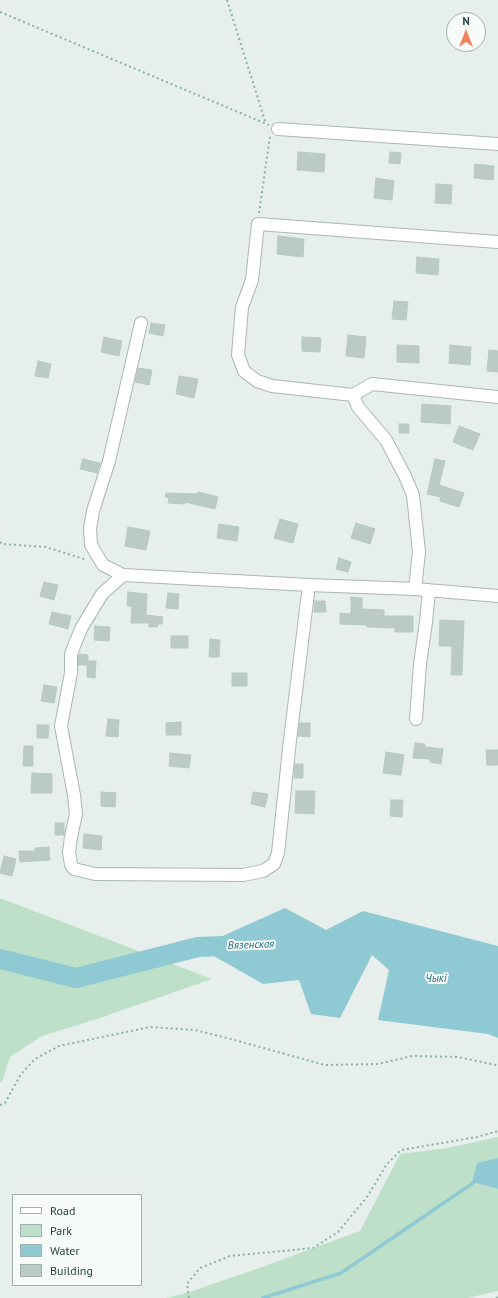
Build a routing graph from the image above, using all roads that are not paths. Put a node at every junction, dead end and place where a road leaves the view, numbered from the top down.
1 (278, 129) road end
2 (498, 144) edge
3 (498, 242) edge
4 (141, 323) dead end
5 (353, 395) junction
6 (498, 398) edge
7 (123, 574) junction
8 (309, 585) junction
9 (415, 589) junction
10 (429, 590) junction
11 (498, 596) edge
12 (416, 719) dead end

1 - 2 street
3 - 5 street
4 - 7 street
5 - 6 street
5 - 9 street
7 - 8 street
7 - 8 street
8 - 9 street
9 - 10 street
10 - 11 street
10 - 12 street

